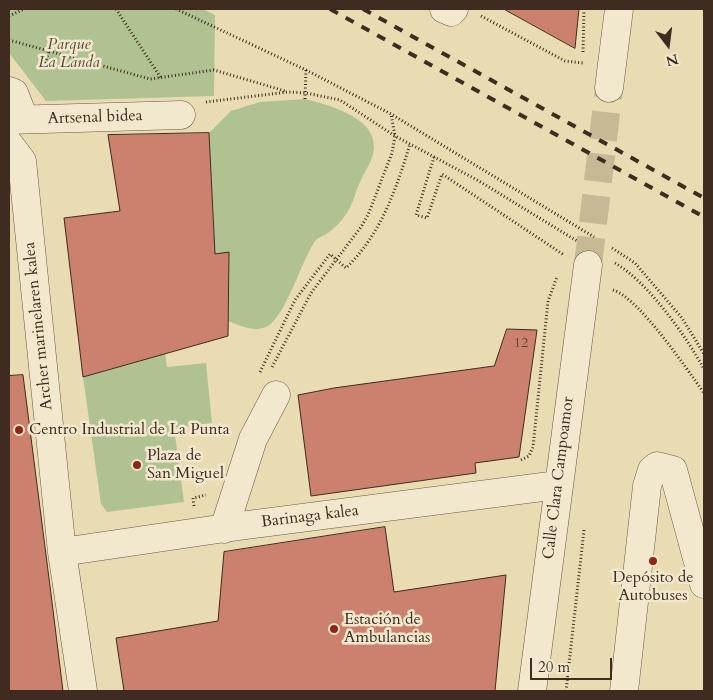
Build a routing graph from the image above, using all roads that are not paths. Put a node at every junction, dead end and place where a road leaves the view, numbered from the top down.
1 (444, 9) edge
2 (618, 9) edge
3 (464, 11) edge
4 (609, 88) tunnel mouth
5 (9, 91) edge
6 (181, 115) dead end
7 (16, 120) edge
8 (9, 144) edge
9 (589, 253) tunnel mouth
10 (268, 382) road end
11 (558, 485) junction
12 (224, 529) junction
13 (62, 552) junction
14 (704, 584) edge
15 (83, 691) edge
16 (532, 691) edge
17 (624, 691) edge

1 - 3 street
2 - 4 street
5 - 7 street
6 - 7 street, Artsenal bidea
8 - 13 street, Archer marinelaren kalea
9 - 11 street, Calle Clara Campoamor
10 - 12 street
11 - 12 street, Barinaga kalea
11 - 16 street, Calle Clara Campoamor
12 - 13 street, Barinaga kalea
13 - 15 street, Archer marinelaren kalea
14 - 17 street

